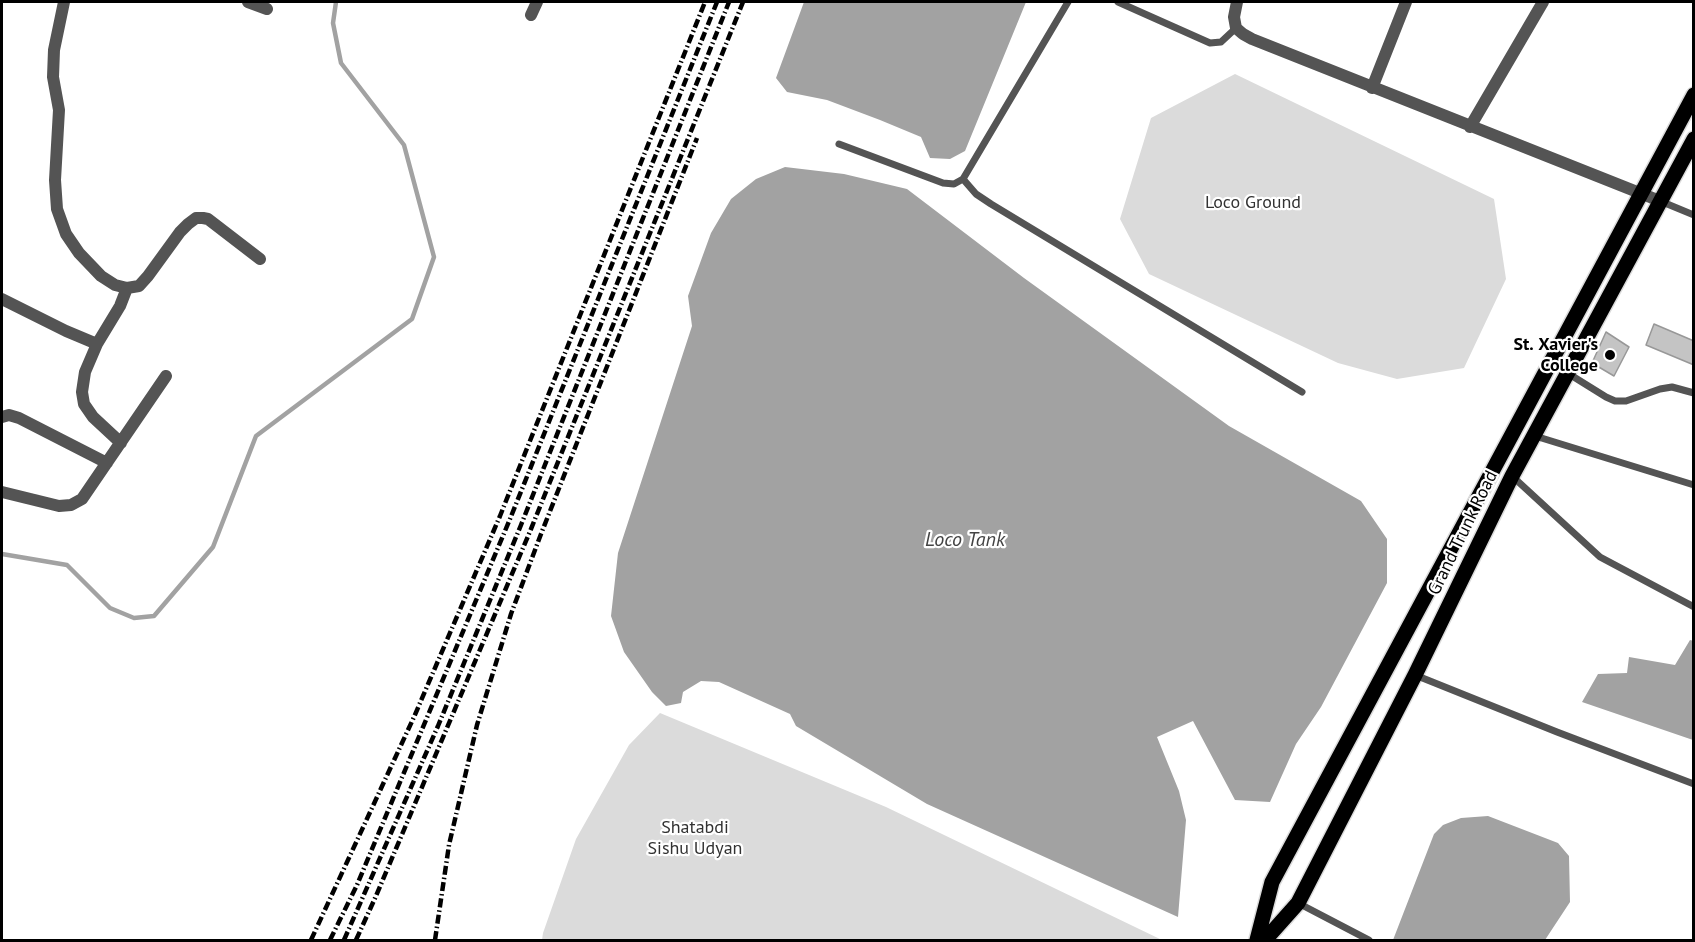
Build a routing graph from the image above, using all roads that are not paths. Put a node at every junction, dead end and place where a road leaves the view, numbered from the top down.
1 (64, 2) edge
2 (248, 2) edge
3 (537, 2) edge
4 (1068, 2) edge
5 (1118, 2) edge
6 (1237, 2) edge
7 (1406, 2) edge
8 (1544, 2) edge
9 (267, 9) dead end
10 (531, 15) dead end
11 (1236, 28) junction
12 (1372, 88) junction
13 (1694, 95) edge
14 (1470, 127) junction
15 (1694, 139) edge
16 (839, 144) dead end
17 (963, 179) junction
18 (1640, 194) junction
19 (1660, 201) junction
20 (1694, 216) edge
21 (260, 259) dead end
22 (127, 288) junction
23 (2, 299) edge
24 (98, 344) junction
25 (1569, 374) junction
26 (166, 376) dead end
27 (1302, 392) dead end
28 (1694, 393) edge
29 (2, 417) edge
30 (1535, 436) junction
31 (121, 442) junction
32 (107, 463) junction
33 (1512, 476) junction
34 (1694, 484) edge
35 (2, 492) edge
36 (1694, 607) edge
37 (1415, 675) junction
38 (1694, 784) edge
39 (1298, 903) junction
40 (1257, 940) edge
41 (1265, 940) edge
42 (1369, 940) edge

1 - 22 street
2 - 9 street
3 - 10 street
4 - 17 lane
5 - 11 lane
6 - 11 street
7 - 12 street
8 - 14 street
11 - 12 street
12 - 14 street
13 - 18 main road
14 - 18 street
15 - 19 main road, Grand Trunk Road
16 - 17 lane
17 - 27 lane
18 - 19 street
18 - 40 main road
19 - 20 lane
19 - 25 main road, Grand Trunk Road
21 - 22 street
22 - 24 street
23 - 24 street
24 - 31 street
25 - 28 lane
25 - 30 main road, Grand Trunk Road
26 - 31 street
29 - 32 street
30 - 33 main road, Grand Trunk Road
30 - 34 lane
31 - 32 street
32 - 35 street
33 - 36 lane
33 - 37 main road, Grand Trunk Road
37 - 38 lane
37 - 39 main road, Grand Trunk Road
39 - 41 main road, Grand Trunk Road
39 - 42 lane

